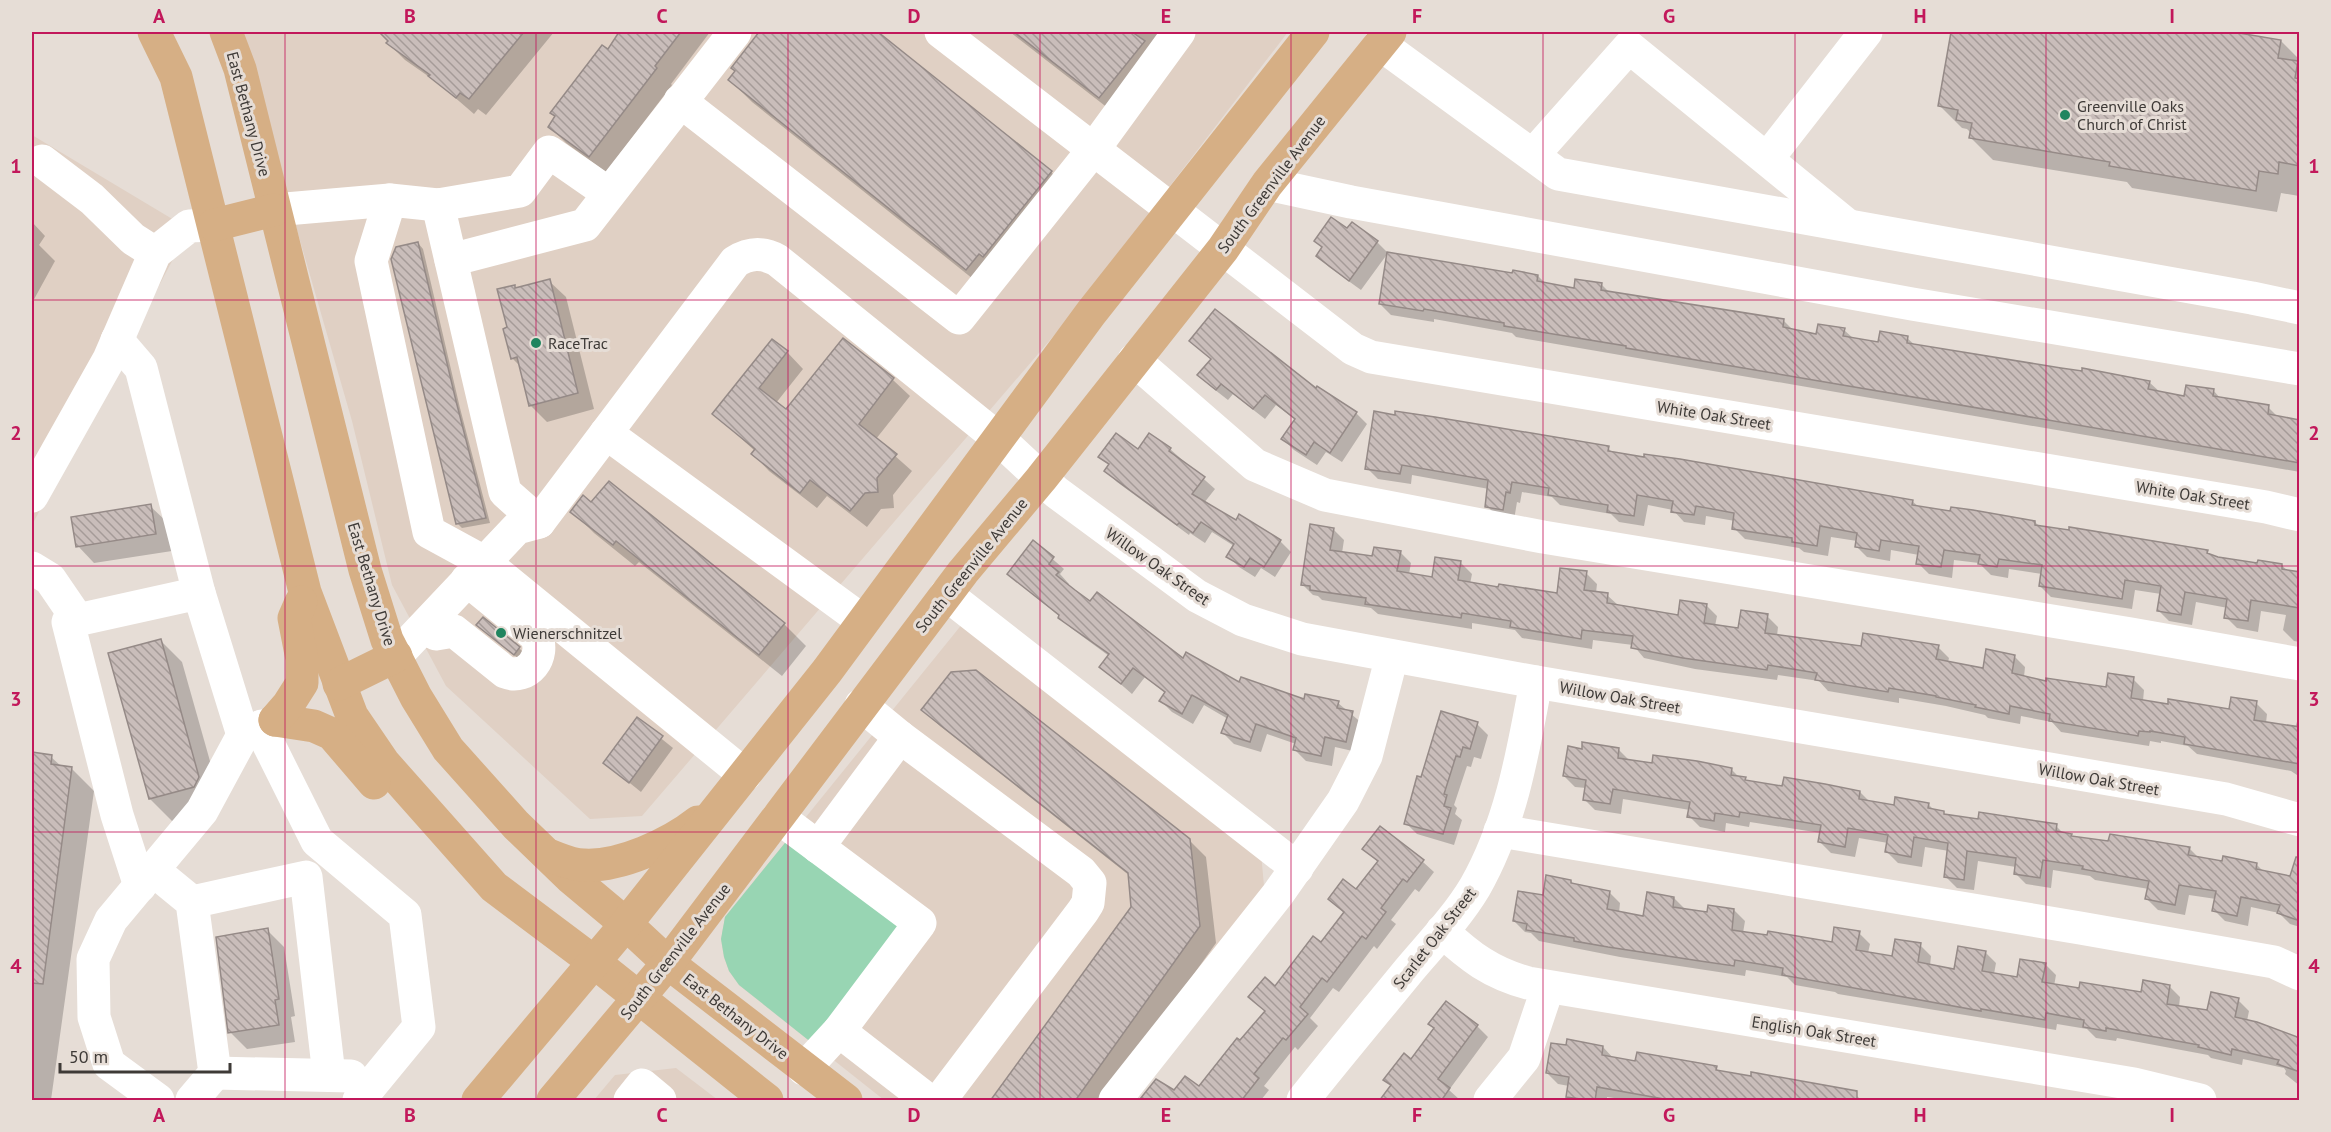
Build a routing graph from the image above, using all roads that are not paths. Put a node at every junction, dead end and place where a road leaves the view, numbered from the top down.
1 (154, 32) edge
2 (226, 32) edge
3 (735, 32) edge
4 (941, 32) edge
5 (1179, 32) edge
6 (1313, 32) edge
7 (1866, 32) edge
8 (1385, 38) edge
9 (680, 102) junction
10 (1093, 150) junction
11 (1533, 155) junction
12 (1767, 159) junction
13 (42, 161) dead end
14 (1267, 184) junction
15 (608, 193) junction
16 (390, 200) junction
17 (438, 205) junction
18 (274, 210) junction
19 (1172, 211) junction
20 (214, 225) junction
21 (1848, 226) junction
22 (1223, 249) junction
23 (155, 253) junction
24 (451, 260) junction
25 (2300, 308) edge
26 (117, 340) junction
27 (1134, 360) junction
28 (2300, 369) edge
29 (606, 433) junction
30 (999, 439) junction
31 (40, 462) edge
32 (1041, 478) junction
33 (32, 496) edge
34 (2300, 515) edge
35 (539, 522) junction
36 (32, 568) edge
37 (476, 571) junction
38 (306, 592) junction
39 (198, 593) junction
40 (946, 594) junction
41 (78, 620) junction
42 (863, 621) junction
43 (431, 630) junction
44 (574, 636) junction
45 (396, 656) junction
46 (1392, 656) junction
47 (2300, 664) edge
48 (1536, 682) junction
49 (339, 684) junction
50 (861, 705) junction
51 (259, 727) junction
52 (900, 737) junction
53 (745, 775) junction
54 (725, 801) junction
55 (423, 809) junction
56 (778, 817) junction
57 (2300, 820) edge
58 (1500, 831) junction
59 (818, 847) junction
60 (546, 854) junction
61 (1297, 868) junction
62 (351, 870) junction
63 (146, 878) junction
64 (306, 878) junction
65 (192, 902) junction
66 (626, 924) junction
67 (1442, 931) junction
68 (594, 962) junction
69 (668, 963) junction
70 (2300, 974) edge
71 (1548, 987) junction
72 (637, 999) junction
73 (838, 1031) junction
74 (804, 1069) junction
75 (214, 1073) junction
76 (329, 1075) junction
77 (368, 1089) edge
78 (158, 1101) edge
79 (192, 1101) edge
80 (478, 1101) edge
81 (553, 1101) edge
82 (630, 1101) edge
83 (660, 1101) edge
84 (767, 1101) edge
85 (846, 1101) edge
86 (927, 1101) edge
87 (940, 1101) edge
88 (1115, 1101) edge
89 (1304, 1101) edge
90 (1490, 1101) edge
91 (2200, 1101) edge

1 - 20 main road
2 - 18 main road, East Bethany Drive
3 - 9 street
4 - 10 street, White Oak Street
5 - 10 street
6 - 19 main road
7 - 12 street
8 - 11 street
8 - 14 main road, South Greenville Avenue
9 - 10 street
9 - 15 street
10 - 19 street, White Oak Street
11 - 12 street
11 - 21 street
12 - 21 street
13 - 23 street
14 - 22 main road, South Greenville Avenue
14 - 28 street
15 - 17 street
15 - 24 street
16 - 17 street
16 - 18 street
16 - 37 street
17 - 24 street
18 - 20 main road
18 - 45 main road, East Bethany Drive
19 - 22 street, White Oak Street
19 - 30 main road
20 - 23 street
20 - 38 main road
21 - 25 street
22 - 27 main road, South Greenville Avenue
22 - 34 street, White Oak Street
23 - 26 street
24 - 35 street
26 - 31 street
26 - 39 street
27 - 32 main road, South Greenville Avenue
27 - 47 street
29 - 30 street, Willow Oak Street
29 - 35 street
29 - 42 street
30 - 32 street, Willow Oak Street
30 - 42 main road
31 - 33 street
32 - 40 main road, South Greenville Avenue
32 - 46 street, Willow Oak Street
35 - 37 street
36 - 41 street
37 - 43 street
37 - 43 street
37 - 44 street
38 - 49 main road
38 - 51 main road
39 - 41 street
39 - 51 street
40 - 50 main road, South Greenville Avenue
40 - 61 street
41 - 63 street
42 - 53 main road
43 - 44 street
43 - 45 street
44 - 53 street
45 - 49 main road
45 - 60 main road, East Bethany Drive
46 - 48 street, Willow Oak Street
46 - 61 street
48 - 57 street, Willow Oak Street
48 - 58 street, Scarlet Oak Street
49 - 55 main road
50 - 52 street
50 - 56 main road, South Greenville Avenue
51 - 55 main road
51 - 62 street
51 - 63 street
52 - 59 street
52 - 87 street
53 - 54 main road
54 - 60 main road
54 - 66 main road
55 - 68 main road
56 - 59 street
56 - 69 main road, South Greenville Avenue
58 - 67 street, Scarlet Oak Street
58 - 70 street
59 - 73 street
60 - 66 main road, East Bethany Drive
61 - 88 street
62 - 64 street
62 - 77 street
63 - 65 street
63 - 78 street
64 - 65 street
64 - 76 street
65 - 75 street
66 - 68 main road
66 - 69 main road, East Bethany Drive
67 - 71 street, English Oak Street
67 - 89 street, Scarlet Oak Street
68 - 72 main road
68 - 80 main road
69 - 72 main road, South Greenville Avenue
69 - 74 main road, East Bethany Drive
71 - 90 street
71 - 91 street, English Oak Street
72 - 81 main road, South Greenville Avenue
72 - 84 main road
73 - 74 street
73 - 86 street
74 - 85 main road, East Bethany Drive
75 - 76 street
75 - 79 street
76 - 77 street
82 - 83 street

